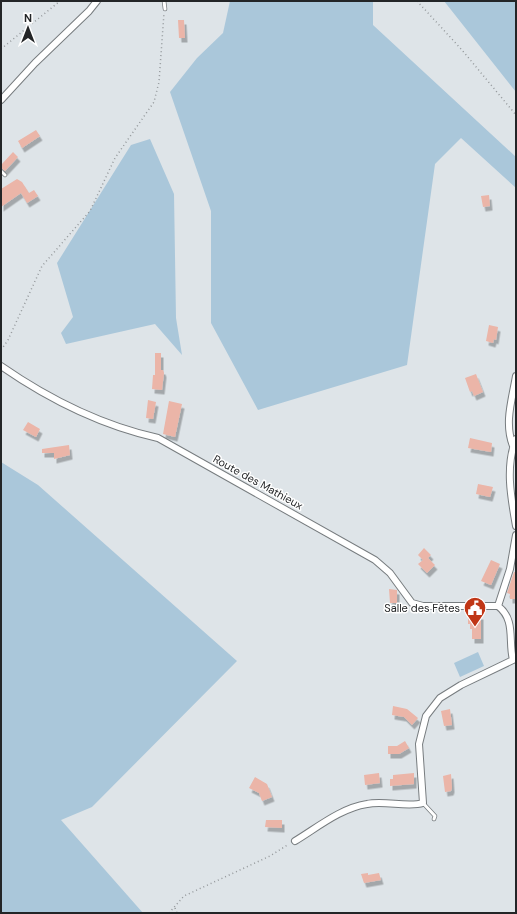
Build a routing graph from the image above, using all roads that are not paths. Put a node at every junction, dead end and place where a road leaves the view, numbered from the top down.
1 (97, 1) edge
2 (164, 1) edge
3 (164, 9) road end
4 (1, 100) edge
5 (1, 171) edge
6 (5, 175) dead end
7 (1, 366) edge
8 (516, 376) edge
9 (516, 439) edge
10 (513, 446) junction
11 (516, 526) edge
12 (516, 535) edge
13 (498, 606) junction
14 (515, 661) edge
15 (423, 803) junction
16 (434, 819) dead end
17 (295, 840) road end

1 - 4 street
2 - 3 lane
5 - 6 lane
7 - 13 street, Route des Mathieux
8 - 10 street
9 - 10 street
10 - 11 street
12 - 13 street
13 - 14 street
14 - 15 street
15 - 16 lane
15 - 17 street

